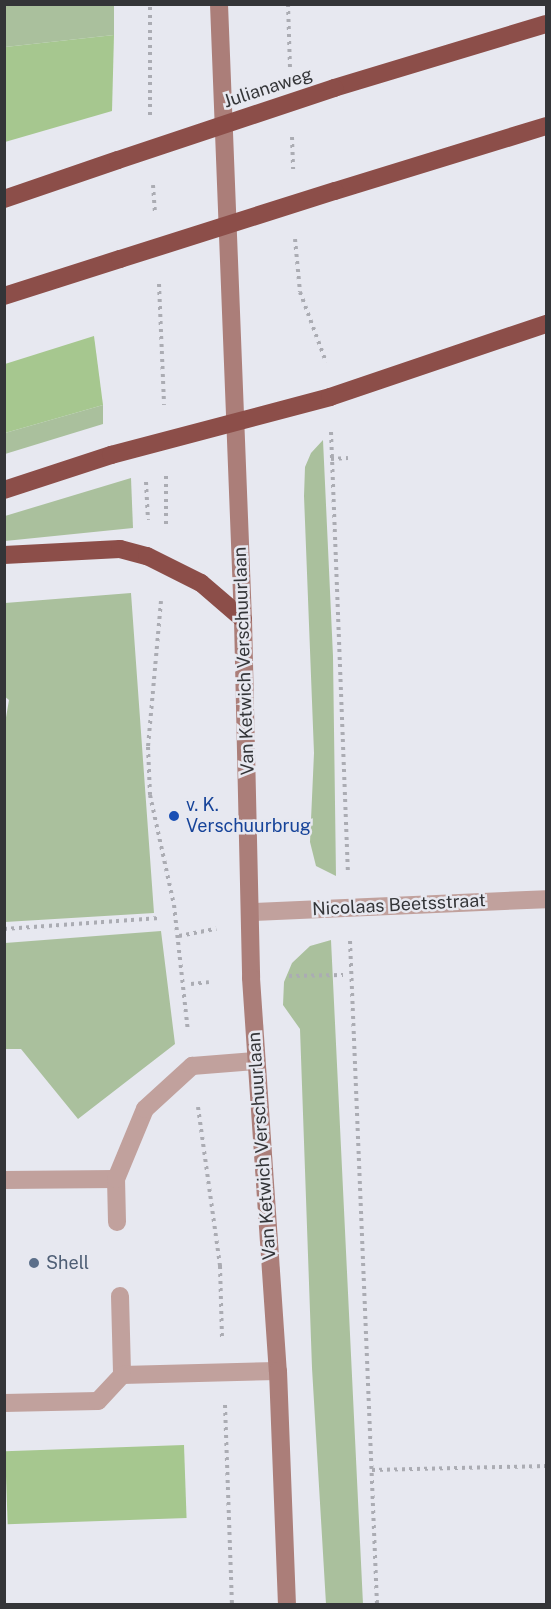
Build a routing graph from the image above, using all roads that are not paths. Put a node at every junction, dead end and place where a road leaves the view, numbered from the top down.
1 (219, 4) edge
2 (546, 24) edge
3 (546, 126) edge
4 (4, 199) edge
5 (4, 296) edge
6 (546, 324) edge
7 (236, 421) junction
8 (4, 490) edge
9 (4, 555) edge
10 (243, 619) junction
11 (546, 898) edge
12 (252, 912) junction
13 (255, 1061) junction
14 (116, 1179) junction
15 (4, 1180) edge
16 (117, 1222) dead end
17 (120, 1296) dead end
18 (278, 1371) junction
19 (122, 1375) junction
20 (4, 1403) edge
21 (287, 1605) edge

1 - 7 main road, Van Ketwich Verschuurlaan
2 - 4 highway, Julianaweg, bridge
3 - 5 highway, bridge
6 - 7 highway
7 - 8 highway
7 - 10 main road, Van Ketwich Verschuurlaan
9 - 10 highway
10 - 12 main road, Van Ketwich Verschuurlaan
11 - 12 street, Nicolaas Beetsstraat
12 - 13 main road, Van Ketwich Verschuurlaan
13 - 14 street
13 - 18 main road, Van Ketwich Verschuurlaan
14 - 15 street
14 - 16 street
17 - 19 street
18 - 19 street
18 - 21 main road, Van Ketwich Verschuurlaan
19 - 20 street

